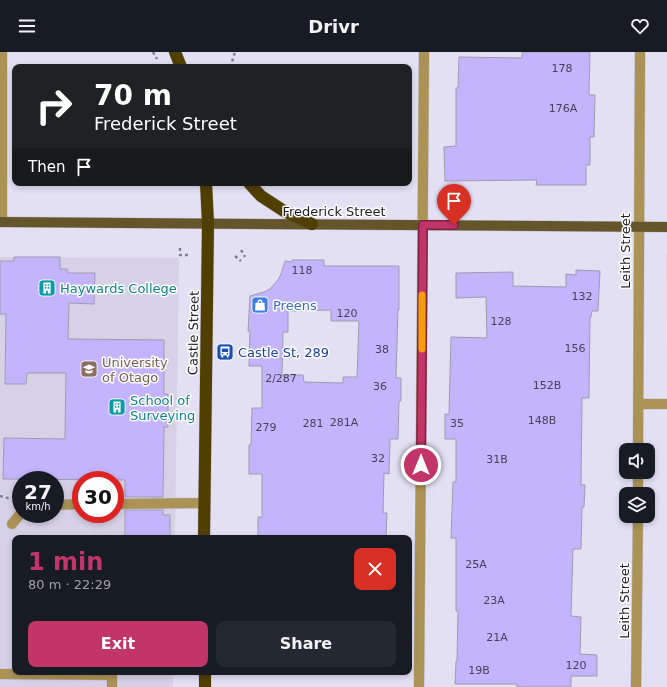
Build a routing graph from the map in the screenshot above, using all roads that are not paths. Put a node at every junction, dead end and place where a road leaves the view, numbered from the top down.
1 (2, 52) edge
2 (175, 52) edge
3 (424, 52) edge
4 (640, 52) edge
5 (180, 64) edge
6 (206, 186) edge
7 (252, 186) edge
8 (1, 222) edge
9 (208, 223) junction
10 (312, 224) junction
11 (423, 225) junction
12 (638, 227) junction
13 (667, 227) edge
14 (638, 404) junction
15 (667, 404) edge
16 (638, 443) edge
17 (205, 503) junction
18 (124, 504) edge
19 (638, 523) edge
20 (204, 535) edge
21 (0, 674) edge
22 (12, 674) edge
23 (112, 675) edge
24 (205, 675) edge
25 (112, 687) edge
26 (205, 687) edge
27 (419, 687) edge
28 (636, 687) edge

1 - 8 street
2 - 5 highway
3 - 11 street
4 - 12 street, Leith Street
6 - 9 highway, Castle Street
7 - 10 highway
8 - 9 main road, Frederick Street
9 - 10 main road, Frederick Street
9 - 17 highway, Castle Street
10 - 11 main road, Frederick Street
11 - 12 main road, Frederick Street
11 - 27 street
12 - 13 main road, Frederick Street
12 - 14 street, Leith Street
14 - 15 street
14 - 16 street, Leith Street
17 - 18 street
17 - 20 highway, Castle Street
19 - 28 street, Leith Street
21 - 22 street
23 - 25 street
24 - 26 highway

